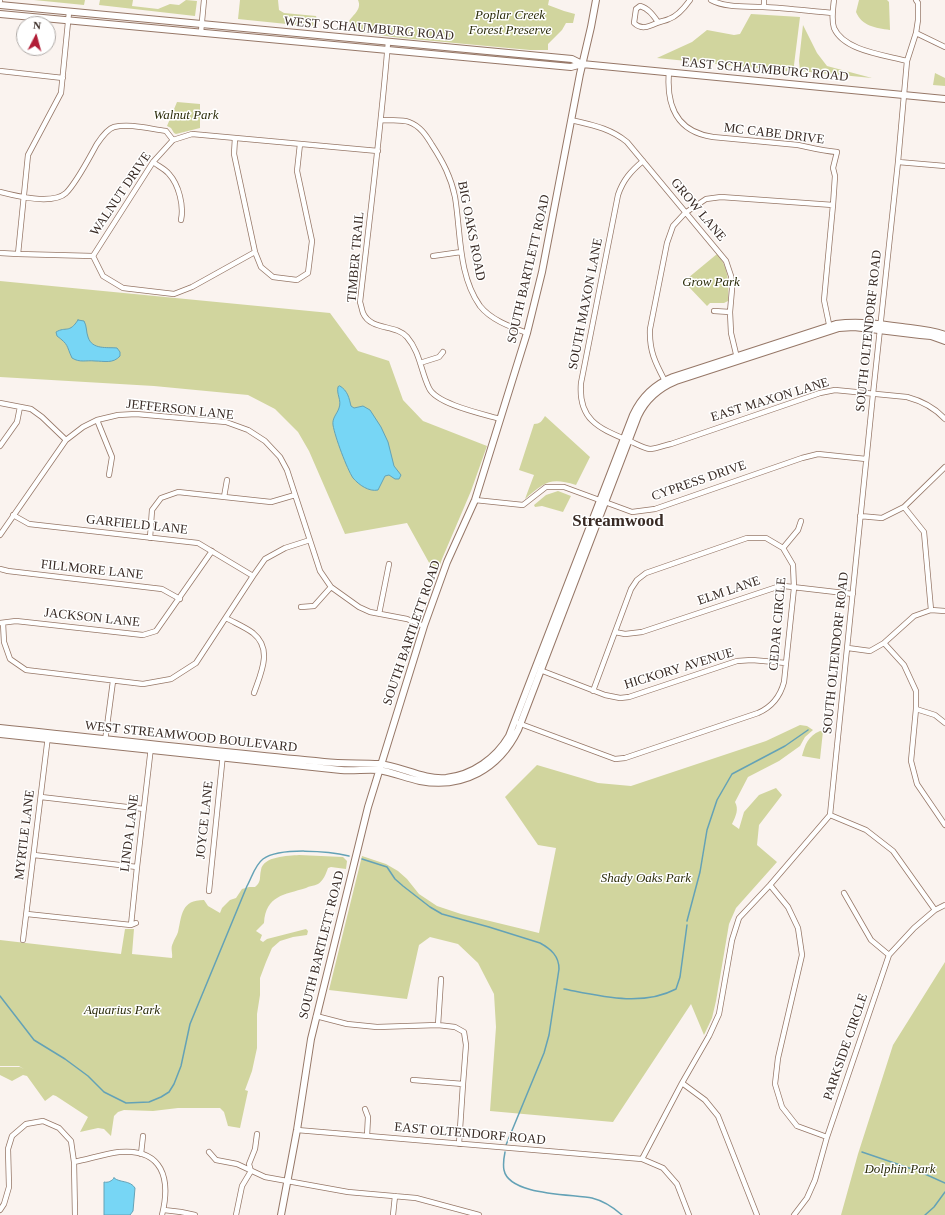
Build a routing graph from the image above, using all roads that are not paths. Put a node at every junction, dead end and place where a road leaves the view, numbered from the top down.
1 (204, 0) edge
2 (596, 0) edge
3 (690, 0) edge
4 (711, 0) edge
5 (764, 0) edge
6 (834, 0) edge
7 (916, 0) edge
8 (0, 5) edge
9 (764, 7) junction
10 (69, 12) junction
11 (832, 13) junction
12 (0, 14) edge
13 (68, 20) junction
14 (658, 22) junction
15 (202, 24) junction
16 (201, 32) junction
17 (916, 33) junction
18 (388, 42) junction
19 (945, 47) edge
20 (387, 50) junction
21 (907, 61) junction
22 (582, 64) junction
23 (0, 71) edge
24 (669, 72) junction
25 (63, 78) junction
26 (904, 95) junction
27 (945, 99) edge
28 (382, 120) junction
29 (571, 120) junction
30 (235, 138) junction
31 (173, 140) junction
32 (300, 144) junction
33 (378, 151) junction
34 (643, 161) junction
35 (153, 162) junction
36 (898, 162) junction
37 (945, 166) edge
38 (0, 192) edge
39 (24, 197) junction
40 (833, 205) junction
41 (686, 213) junction
42 (180, 220) dead end
43 (0, 252) edge
44 (255, 252) junction
45 (461, 252) junction
46 (18, 254) junction
47 (93, 256) junction
48 (434, 256) dead end
49 (714, 311) dead end
50 (730, 312) junction
51 (881, 327) junction
52 (830, 328) junction
53 (527, 333) junction
54 (945, 335) edge
55 (945, 341) edge
56 (443, 352) dead end
57 (737, 358) junction
58 (420, 363) junction
59 (666, 383) junction
60 (873, 394) junction
61 (0, 403) edge
62 (20, 407) junction
63 (500, 419) junction
64 (945, 419) edge
65 (97, 420) junction
66 (626, 439) junction
67 (66, 440) junction
68 (0, 446) edge
69 (866, 459) junction
70 (945, 467) edge
71 (109, 475) dead end
72 (227, 480) dead end
73 (295, 495) junction
74 (224, 497) junction
75 (475, 500) junction
76 (603, 501) junction
77 (904, 507) junction
78 (13, 515) junction
79 (860, 516) junction
80 (801, 521) dead end
81 (0, 535) edge
82 (150, 538) junction
83 (310, 540) junction
84 (784, 548) junction
85 (212, 551) junction
86 (389, 564) dead end
87 (0, 569) edge
88 (253, 576) junction
89 (331, 587) junction
90 (794, 588) junction
91 (853, 594) junction
92 (180, 599) junction
93 (301, 607) dead end
94 (931, 610) junction
95 (945, 611) edge
96 (379, 614) junction
97 (226, 618) junction
98 (1, 623) edge
99 (424, 626) junction
100 (615, 632) junction
101 (884, 643) junction
102 (848, 648) junction
103 (786, 663) junction
104 (539, 669) junction
105 (113, 681) junction
106 (593, 690) junction
107 (254, 693) dead end
108 (916, 709) junction
109 (517, 723) junction
110 (945, 723) edge
111 (0, 728) edge
112 (0, 734) edge
113 (48, 736) junction
114 (106, 738) junction
115 (105, 745) junction
116 (151, 747) junction
117 (223, 754) junction
118 (379, 768) junction
119 (41, 797) junction
120 (144, 809) junction
121 (830, 815) junction
122 (945, 825) edge
123 (34, 855) junction
124 (137, 867) junction
125 (770, 886) junction
126 (209, 891) dead end
127 (844, 894) dead end
128 (945, 905) edge
129 (935, 910) junction
130 (27, 914) junction
131 (23, 940) dead end
132 (889, 955) junction
133 (441, 979) dead end
134 (316, 1016) junction
135 (438, 1025) junction
136 (413, 1080) dead end
137 (682, 1083) junction
138 (463, 1084) junction
139 (364, 1109) dead end
140 (297, 1130) junction
141 (257, 1134) dead end
142 (143, 1136) dead end
143 (367, 1136) junction
144 (827, 1138) junction
145 (460, 1144) junction
146 (208, 1152) dead end
147 (141, 1154) junction
148 (642, 1159) junction
149 (74, 1162) junction
150 (251, 1171) junction
151 (287, 1182) junction
152 (395, 1196) junction
153 (0, 1210) edge
154 (163, 1212) edge
155 (75, 1215) edge
156 (192, 1215) edge
157 (236, 1215) edge
158 (281, 1215) edge
159 (393, 1215) edge
160 (479, 1215) edge
161 (689, 1215) edge
162 (757, 1215) edge
163 (794, 1215) edge

1 - 15 street
2 - 22 main road, SOUTH BARTLETT ROAD
3 - 14 street
4 - 9 street
5 - 9 street
6 - 11 street
7 - 17 street, SOUTH OLTENDORF ROAD
8 - 10 main road, WEST SCHAUMBURG ROAD
9 - 11 street
10 - 13 street
10 - 15 main road, WEST SCHAUMBURG ROAD
11 - 21 street
12 - 13 main road, WEST SCHAUMBURG ROAD
13 - 16 main road, WEST SCHAUMBURG ROAD
13 - 25 street
14 - 14 street
15 - 16 street
15 - 18 main road, WEST SCHAUMBURG ROAD
16 - 20 main road, WEST SCHAUMBURG ROAD
17 - 19 street
17 - 21 street, SOUTH OLTENDORF ROAD
18 - 20 street, TIMBER TRAIL
18 - 22 main road, WEST SCHAUMBURG ROAD
20 - 22 main road, WEST SCHAUMBURG ROAD
20 - 28 street, TIMBER TRAIL
21 - 26 street, SOUTH OLTENDORF ROAD
22 - 24 main road, EAST SCHAUMBURG ROAD
22 - 29 main road, SOUTH BARTLETT ROAD
23 - 25 street
24 - 26 main road, EAST SCHAUMBURG ROAD
24 - 40 street, MC CABE DRIVE
25 - 39 street
26 - 27 main road, EAST SCHAUMBURG ROAD
26 - 36 street, SOUTH OLTENDORF ROAD
28 - 33 street, TIMBER TRAIL
28 - 45 street, BIG OAKS ROAD
29 - 34 street, GROW LANE
29 - 53 main road, SOUTH BARTLETT ROAD
30 - 31 street
30 - 32 street
30 - 44 street
31 - 35 street, WALNUT DRIVE
31 - 39 street
32 - 33 street
32 - 44 street
33 - 58 street, TIMBER TRAIL
34 - 41 street, GROW LANE
34 - 66 street, SOUTH MAXON LANE
35 - 42 street
35 - 47 street, WALNUT DRIVE
36 - 37 street
36 - 51 street, SOUTH OLTENDORF ROAD
38 - 39 street
39 - 46 street
40 - 41 street
40 - 52 street, MC CABE DRIVE
41 - 50 street, GROW LANE
41 - 59 street
43 - 46 street, WALNUT DRIVE
44 - 47 street
45 - 48 street
45 - 53 street, BIG OAKS ROAD
46 - 47 street, WALNUT DRIVE
49 - 50 street
50 - 57 street, GROW LANE
51 - 52 main road, WEST STREAMWOOD BOULEVARD
51 - 54 main road
51 - 55 main road
51 - 60 street, SOUTH OLTENDORF ROAD
52 - 57 main road, WEST STREAMWOOD BOULEVARD
53 - 63 main road, SOUTH BARTLETT ROAD
56 - 58 street
57 - 59 main road, WEST STREAMWOOD BOULEVARD
58 - 63 street, TIMBER TRAIL
59 - 66 main road, WEST STREAMWOOD BOULEVARD
60 - 64 street, EAST MAXON LANE
60 - 66 street, EAST MAXON LANE
60 - 69 street, SOUTH OLTENDORF ROAD
61 - 62 street
62 - 67 street
62 - 68 street
63 - 75 main road, SOUTH BARTLETT ROAD
65 - 67 street, JEFFERSON LANE
65 - 71 street
65 - 73 street, JEFFERSON LANE
66 - 76 main road, WEST STREAMWOOD BOULEVARD
67 - 78 street, JEFFERSON LANE
69 - 76 street, CYPRESS DRIVE
69 - 79 street, SOUTH OLTENDORF ROAD
70 - 77 street
72 - 74 street
73 - 74 street
73 - 83 street, JEFFERSON LANE
74 - 82 street
75 - 76 street, CYPRESS DRIVE
75 - 99 main road, SOUTH BARTLETT ROAD
76 - 104 main road, WEST STREAMWOOD BOULEVARD
77 - 79 street
77 - 94 street
78 - 81 street, JEFFERSON LANE
78 - 82 street, GARFIELD LANE
79 - 91 street, SOUTH OLTENDORF ROAD
80 - 84 street
82 - 85 street, GARFIELD LANE
83 - 88 street
83 - 89 street, JEFFERSON LANE
84 - 90 street, CEDAR CIRCLE
84 - 100 street
85 - 88 street, GARFIELD LANE
85 - 92 street, JACKSON LANE
86 - 96 street
87 - 92 street, FILLMORE LANE
88 - 97 street
89 - 93 street
89 - 96 street, JEFFERSON LANE
90 - 91 street, ELM LANE
90 - 100 street, ELM LANE
90 - 103 street, CEDAR CIRCLE
91 - 102 street, SOUTH OLTENDORF ROAD
92 - 98 street, JACKSON LANE
94 - 95 street
94 - 101 street
96 - 99 street, JEFFERSON LANE
97 - 105 street
97 - 107 street
98 - 105 street
99 - 118 main road, SOUTH BARTLETT ROAD
100 - 106 street
101 - 102 street
101 - 108 street
102 - 121 street, SOUTH OLTENDORF ROAD
103 - 106 street, HICKORY AVENUE
103 - 109 street, CEDAR CIRCLE
104 - 106 street, HICKORY AVENUE
104 - 109 main road, WEST STREAMWOOD BOULEVARD
105 - 114 street
108 - 110 street
108 - 122 street
109 - 118 main road, WEST STREAMWOOD BOULEVARD
111 - 113 main road, WEST STREAMWOOD BOULEVARD
112 - 113 main road, WEST STREAMWOOD BOULEVARD
113 - 114 main road, WEST STREAMWOOD BOULEVARD
113 - 115 main road, WEST STREAMWOOD BOULEVARD
113 - 119 street, MYRTLE LANE
114 - 115 street
114 - 116 main road, WEST STREAMWOOD BOULEVARD
115 - 116 main road, WEST STREAMWOOD BOULEVARD
116 - 117 main road, WEST STREAMWOOD BOULEVARD
116 - 120 street, LINDA LANE
117 - 118 main road, WEST STREAMWOOD BOULEVARD
117 - 126 street, JOYCE LANE
118 - 134 main road, SOUTH BARTLETT ROAD
119 - 120 street
119 - 123 street, MYRTLE LANE
120 - 124 street, LINDA LANE
121 - 125 street
121 - 129 street
123 - 124 street
123 - 130 street, MYRTLE LANE
124 - 130 street, LINDA LANE
125 - 137 street
125 - 144 street
127 - 132 street
128 - 129 street, PARKSIDE CIRCLE
129 - 132 street, PARKSIDE CIRCLE
130 - 131 street, MYRTLE LANE
132 - 144 street, PARKSIDE CIRCLE
133 - 135 street
134 - 135 street
134 - 140 main road, SOUTH BARTLETT ROAD
135 - 138 street
136 - 138 street
137 - 148 street
137 - 162 street
138 - 145 street
139 - 143 street
140 - 143 street, EAST OLTENDORF ROAD
140 - 151 main road, SOUTH BARTLETT ROAD
141 - 150 street
142 - 147 street
143 - 145 street, EAST OLTENDORF ROAD
144 - 163 street, PARKSIDE CIRCLE
145 - 148 street, EAST OLTENDORF ROAD
146 - 150 street
147 - 149 street
147 - 154 street
148 - 161 street, EAST OLTENDORF ROAD
149 - 153 street
149 - 155 street
150 - 151 street
150 - 157 street
151 - 152 street
151 - 158 main road, SOUTH BARTLETT ROAD
152 - 159 street
152 - 160 street
154 - 156 street

